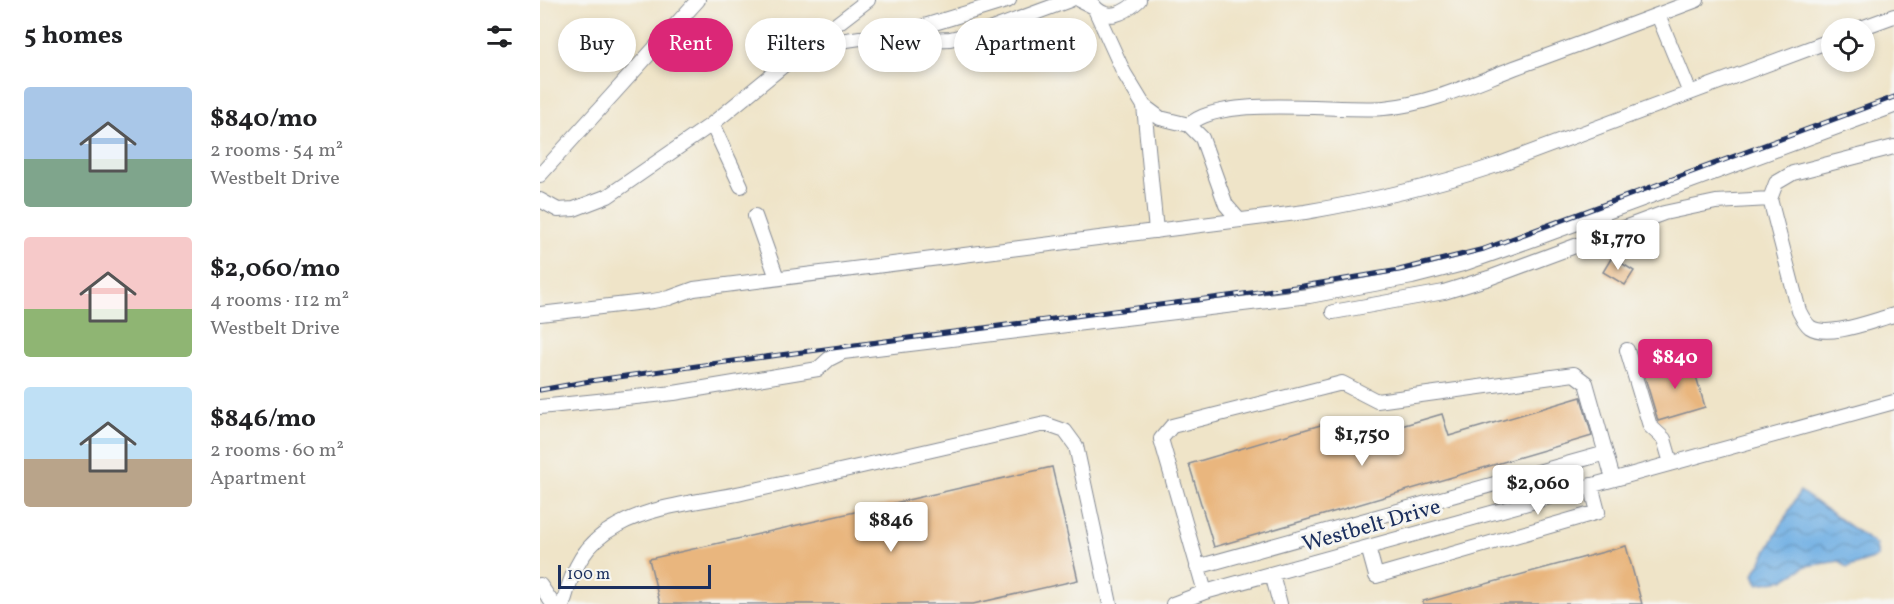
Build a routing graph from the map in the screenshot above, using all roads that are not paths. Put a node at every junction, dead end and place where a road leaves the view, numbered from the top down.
1 (698, 0) edge
2 (868, 0) edge
3 (1009, 0) edge
4 (1070, 0) edge
5 (1080, 0) edge
6 (1139, 0) edge
7 (1697, 0) edge
8 (1092, 3) edge
9 (1658, 15) junction
10 (1894, 16) edge
11 (845, 18) edge
12 (942, 20) edge
13 (1875, 23) edge
14 (942, 39) edge
15 (1821, 44) edge
16 (776, 72) edge
17 (1690, 93) junction
18 (1144, 106) junction
19 (1894, 106) edge
20 (712, 124) junction
21 (1189, 125) junction
22 (1894, 147) edge
23 (540, 175) edge
24 (741, 186) dead end
25 (1770, 199) junction
26 (540, 200) edge
27 (755, 216) dead end
28 (1239, 220) junction
29 (1156, 231) junction
30 (1537, 238) junction
31 (1544, 257) junction
32 (777, 278) junction
33 (1333, 312) dead end
34 (540, 314) edge
35 (1894, 315) edge
36 (1627, 350) dead end
37 (1894, 402) edge
38 (540, 407) edge
39 (1606, 453) junction
40 (1671, 463) junction
41 (1613, 479) junction
42 (1590, 485) junction
43 (1368, 547) junction
44 (1197, 567) junction
45 (1272, 574) junction
46 (540, 585) edge
47 (1205, 592) junction
48 (554, 604) edge
49 (563, 604) edge
50 (1110, 604) edge
51 (1173, 604) edge
52 (1280, 604) edge

1 - 23 street
2 - 11 street
3 - 12 street
4 - 14 street
5 - 8 street
6 - 8 street
7 - 9 street
8 - 18 street
9 - 17 street
9 - 21 street
10 - 13 street
15 - 17 street
16 - 20 street
17 - 28 street
18 - 21 street
18 - 29 street
19 - 30 street
20 - 24 street
20 - 26 street
21 - 28 street
22 - 25 street
25 - 31 street
25 - 35 street
27 - 32 street
28 - 29 street
29 - 32 street
30 - 31 street
30 - 38 street
31 - 33 street
32 - 34 street
36 - 40 street
37 - 40 street, Westbelt Drive
39 - 41 street
39 - 44 street
39 - 44 street
40 - 41 street, Westbelt Drive
41 - 42 street, Westbelt Drive
42 - 43 street, Westbelt Drive
42 - 43 street
43 - 45 street, Westbelt Drive
44 - 47 street
45 - 47 street, Westbelt Drive
45 - 52 street
46 - 48 street
47 - 51 street, Westbelt Drive
49 - 50 street

